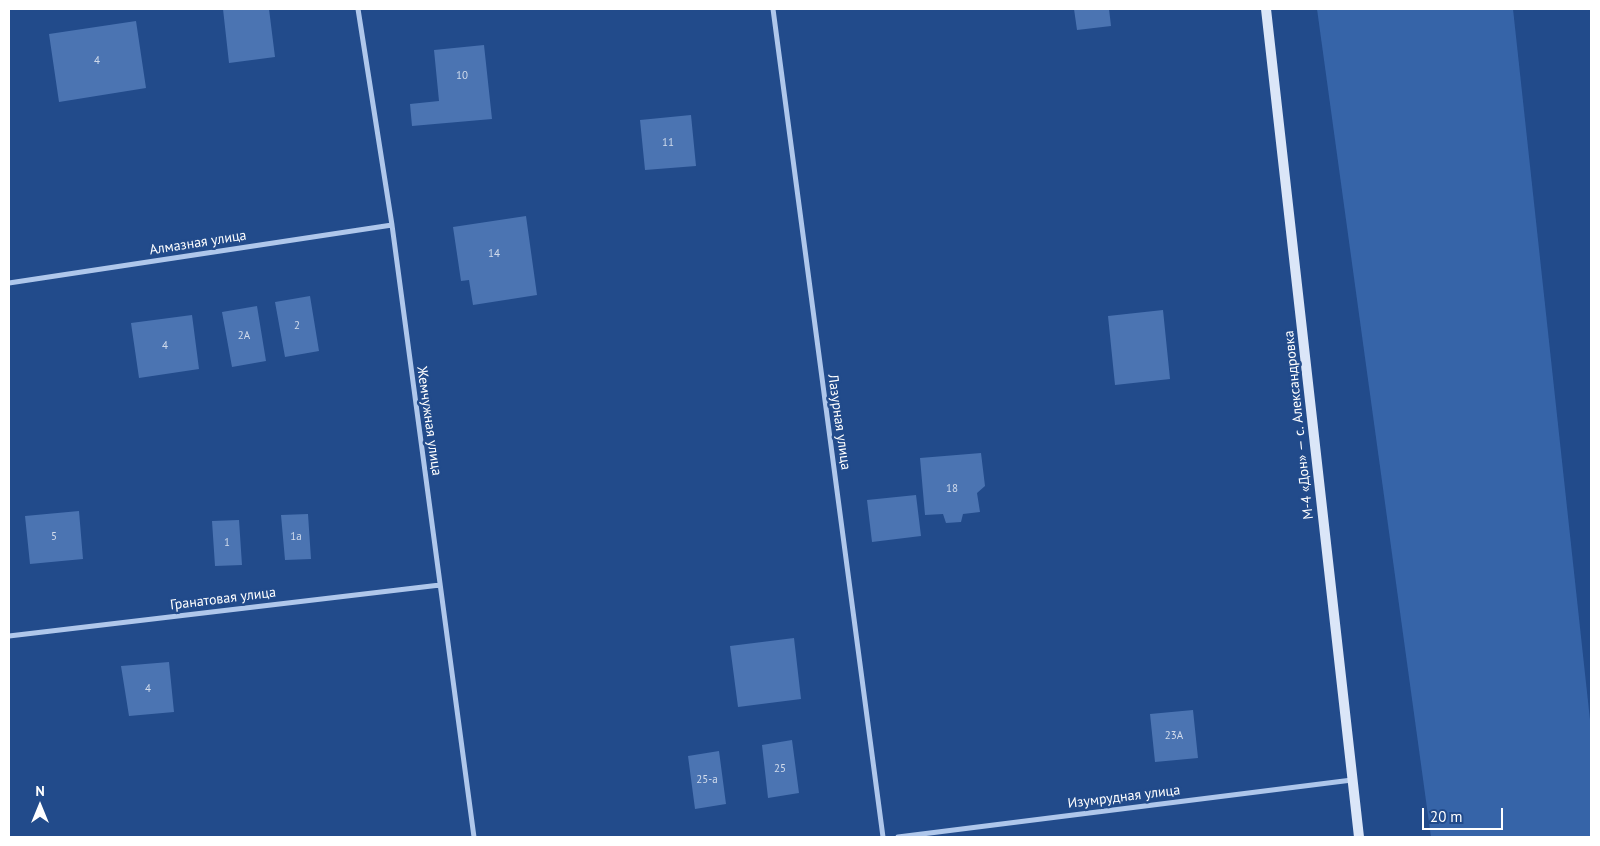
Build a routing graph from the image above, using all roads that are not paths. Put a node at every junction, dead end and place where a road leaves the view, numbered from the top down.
1 (358, 9) edge
2 (774, 9) edge
3 (1266, 9) edge
4 (392, 225) junction
5 (9, 283) edge
6 (440, 585) junction
7 (9, 636) edge
8 (1352, 780) junction
9 (474, 837) edge
10 (883, 837) edge
11 (898, 837) edge
12 (1359, 837) edge

1 - 4 street, Жемчужная улица
2 - 10 street, Лазурная улица
3 - 8 main road, М-4 «Дон» — с. Александровка
4 - 5 street, Алмазная улица
4 - 6 street, Жемчужная улица
6 - 7 street, Гранатовая улица
6 - 9 street, Жемчужная улица
8 - 11 street, Изумрудная улица
8 - 12 main road, М-4 «Дон» — с. Александровка

